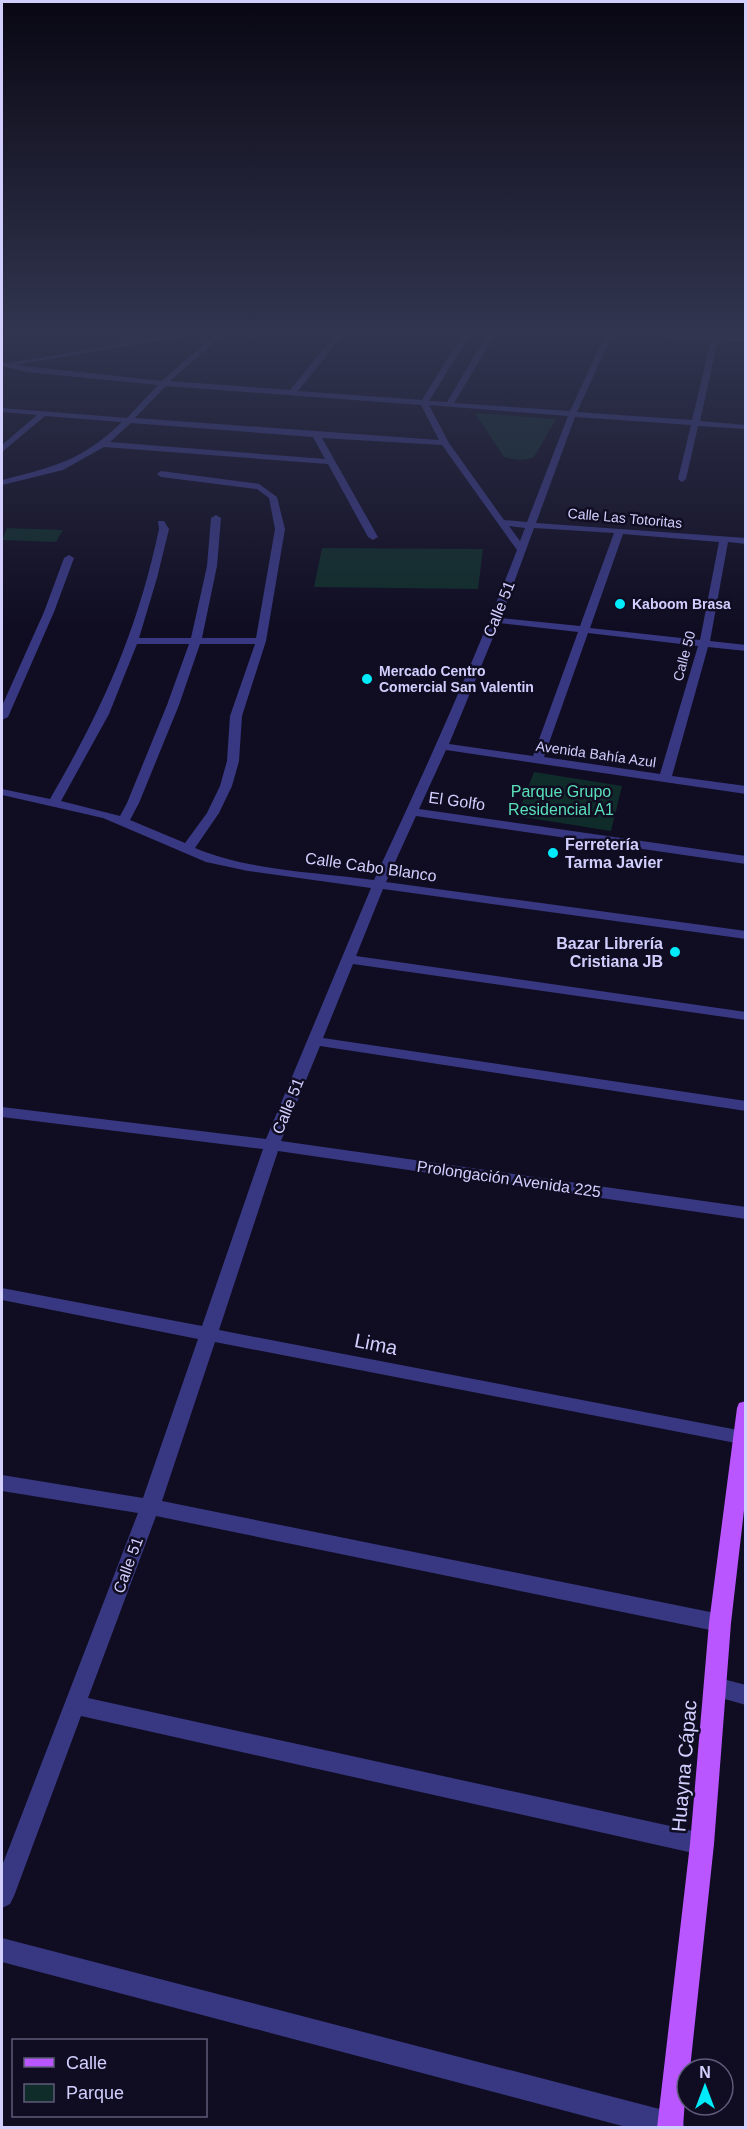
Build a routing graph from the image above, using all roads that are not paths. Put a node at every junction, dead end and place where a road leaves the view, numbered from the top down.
1 (25, 429) edge
2 (119, 429) edge
3 (246, 429) edge
4 (437, 429) edge
5 (567, 429) edge
6 (693, 429) edge
7 (316, 435) junction
8 (445, 443) junction
9 (102, 444) junction
10 (2, 449) edge
11 (333, 462) junction
12 (160, 474) dead end
13 (682, 479) dead end
14 (2, 483) edge
15 (216, 518) dead end
16 (502, 522) junction
17 (161, 523) dead end
18 (532, 526) junction
19 (620, 530) junction
20 (374, 537) dead end
21 (724, 540) junction
22 (746, 541) edge
23 (522, 551) junction
24 (69, 558) dead end
25 (495, 620) junction
26 (585, 631) junction
27 (133, 641) junction
28 (261, 641) junction
29 (195, 642) junction
30 (705, 644) junction
31 (746, 648) edge
32 (2, 717) edge
33 (442, 746) junction
34 (537, 760) junction
35 (664, 778) junction
36 (746, 790) edge
37 (2, 792) edge
38 (54, 803) junction
39 (412, 812) junction
40 (123, 821) junction
41 (188, 848) junction
42 (746, 860) edge
43 (379, 884) junction
44 (746, 935) edge
45 (348, 959) junction
46 (746, 1016) edge
47 (314, 1041) junction
48 (746, 1106) edge
49 (2, 1112) edge
50 (272, 1145) junction
51 (746, 1213) edge
52 (2, 1294) edge
53 (207, 1335) junction
54 (746, 1408) edge
55 (742, 1438) junction
56 (2, 1483) edge
57 (150, 1507) junction
58 (720, 1623) junction
59 (715, 1687) junction
60 (746, 1695) edge
61 (76, 1705) junction
62 (702, 1844) junction
63 (2, 1896) edge
64 (2, 1950) edge
65 (671, 2126) edge

1 - 10 street
2 - 9 street
3 - 7 street
4 - 8 street
5 - 18 street, Calle 51
6 - 13 street
7 - 8 street
7 - 11 street
8 - 16 street
9 - 11 street
9 - 14 street
11 - 20 street
12 - 28 street
15 - 29 street
16 - 18 street, Calle Las Totoritas
16 - 23 street
17 - 27 street
18 - 19 street, Calle Las Totoritas
18 - 23 street, Calle 51
19 - 21 street, Calle Las Totoritas
19 - 26 street
21 - 22 street, Calle Las Totoritas
21 - 30 street, Calle 50
23 - 25 street, Calle 51
24 - 32 street
25 - 26 street
25 - 33 street, Calle 51
26 - 30 street
26 - 34 street
27 - 29 street
27 - 38 street
28 - 29 street
28 - 41 street
29 - 40 street
30 - 31 street
30 - 35 street, Calle 50
33 - 34 street, Avenida Bahía Azul
33 - 39 street, Calle 51
34 - 35 street, Avenida Bahía Azul
35 - 36 street, Avenida Bahía Azul
37 - 38 street, Calle Cabo Blanco
38 - 40 street, Calle Cabo Blanco
39 - 42 street, El Golfo
39 - 43 street, Calle 51
40 - 41 street, Calle Cabo Blanco
41 - 43 street, Calle Cabo Blanco
43 - 44 street, Calle Cabo Blanco
43 - 45 street, Calle 51
45 - 46 street
45 - 47 street, Calle 51
47 - 48 street
47 - 50 street, Calle 51
49 - 50 street, Prolongación Avenida 225
50 - 51 street, Prolongación Avenida 225
50 - 53 street, Calle 51
52 - 53 street, Lima
53 - 55 street, Lima
53 - 57 street, Calle 51
54 - 55 main road, Huayna Cápac
55 - 58 main road, Huayna Cápac
56 - 57 street
57 - 58 street
57 - 61 street, Calle 51
58 - 59 main road, Huayna Cápac
59 - 60 street
59 - 62 main road, Huayna Cápac
61 - 62 street
61 - 63 street, Calle 51
62 - 65 main road, Huayna Cápac
64 - 65 street

